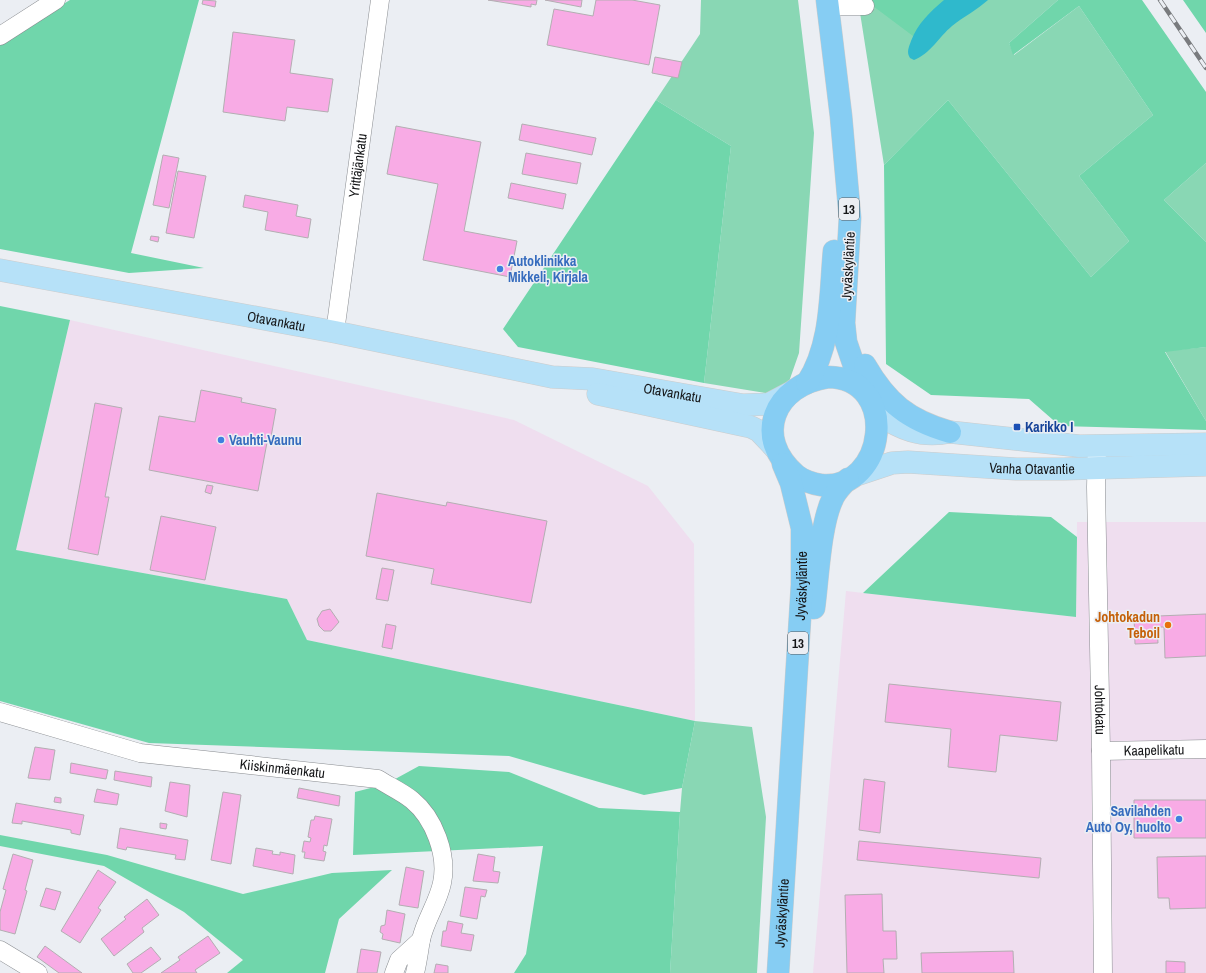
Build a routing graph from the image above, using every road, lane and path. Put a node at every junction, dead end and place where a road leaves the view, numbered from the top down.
1 (56, 0) edge
2 (380, 0) edge
3 (828, 3) edge
4 (865, 6) dead end
5 (0, 36) edge
6 (841, 116) junction
7 (0, 270) edge
8 (846, 303) junction
9 (335, 332) junction
10 (552, 377) junction
11 (799, 388) junction
12 (862, 389) junction
13 (876, 413) junction
14 (950, 432) junction
15 (1206, 444) edge
16 (1097, 446) junction
17 (780, 456) junction
18 (1206, 465) edge
19 (1096, 469) junction
20 (853, 476) junction
21 (0, 712) edge
22 (1206, 749) edge
23 (1101, 751) junction
24 (793, 758) junction
25 (421, 940) junction
26 (0, 950) edge
27 (38, 973) edge
28 (394, 973) edge
29 (415, 973) edge
30 (778, 973) edge
31 (1103, 973) edge

1 - 5 street
2 - 9 street, Yrittäjänkatu
3 - 4 street
3 - 6 highway, Jyväskyläntie / 13
6 - 8 highway, Jyväskyläntie / 13
6 - 11 highway, Jyväskyläntie / 13
7 - 9 main road, Otavankatu
8 - 12 highway, Jyväskyläntie / 13
8 - 14 highway
9 - 10 main road, Otavankatu
10 - 11 main road, Otavankatu
10 - 17 main road, Otavankatu
11 - 12 highway
11 - 17 highway, 13
12 - 13 highway, 13
13 - 14 main road, Vanha Otavantie
13 - 20 highway, 13
14 - 16 main road, Vanha Otavantie
15 - 16 main road, Vanha Otavantie
16 - 19 street, Johtokatu
17 - 20 highway
17 - 24 highway, Jyväskyläntie / 13
18 - 19 main road, Vanha Otavantie
19 - 20 main road, Vanha Otavantie
19 - 23 street, Johtokatu
20 - 24 highway, Jyväskyläntie / 13
21 - 25 street, Kiiskinmäenkatu
22 - 23 street, Kaapelikatu
23 - 31 street, Johtokatu
24 - 30 highway, Jyväskyläntie / 13
25 - 28 street, Kiiskinmäenkatu
25 - 29 street, Kiiskinmäenkatu
26 - 27 street

